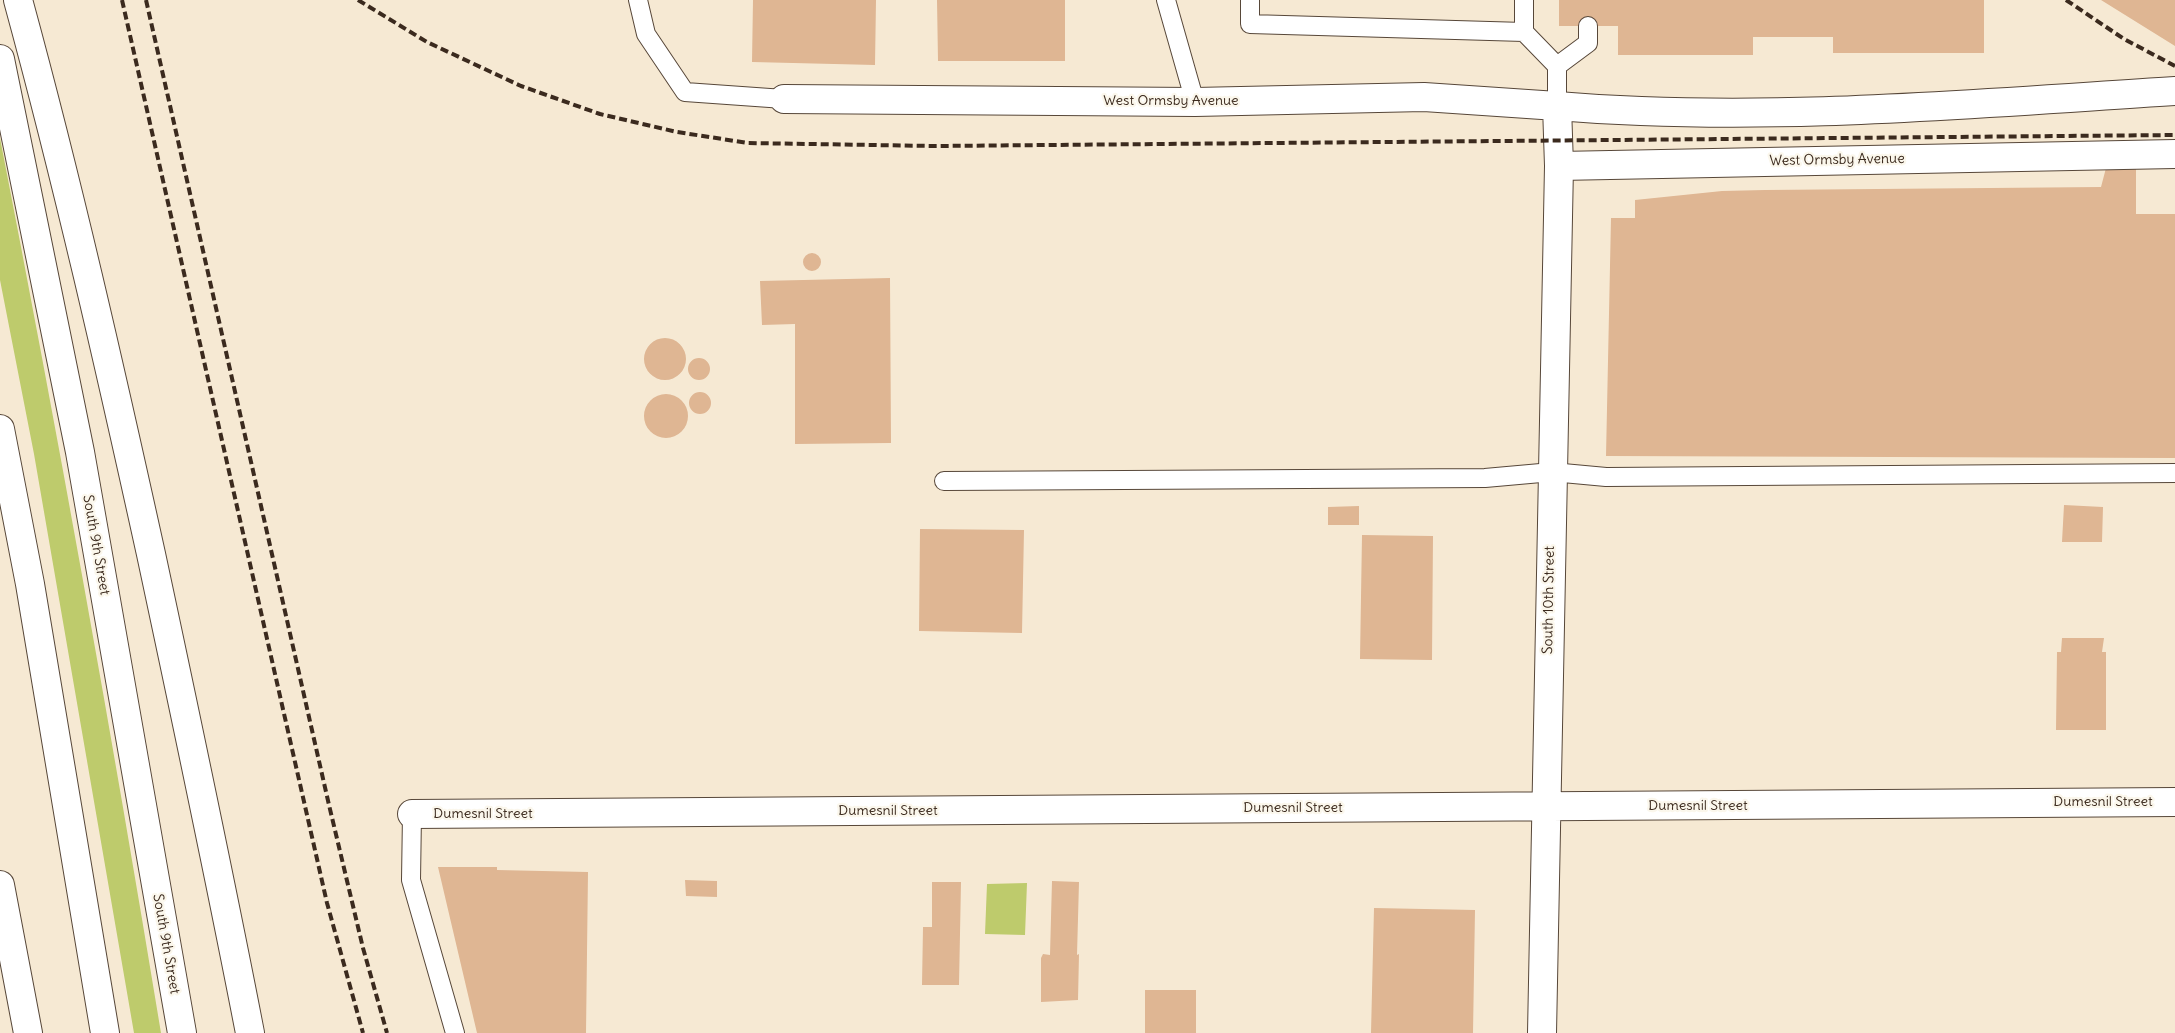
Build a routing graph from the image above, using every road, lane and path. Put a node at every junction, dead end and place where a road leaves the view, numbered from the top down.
1 (18, 0) edge
2 (638, 0) edge
3 (1166, 0) edge
4 (1250, 0) edge
5 (1524, 0) edge
6 (1588, 26) dead end
7 (1524, 32) junction
8 (0, 59) edge
9 (1557, 66) junction
10 (2175, 91) edge
11 (784, 99) joint
12 (1195, 102) junction
13 (1557, 106) junction
14 (2175, 154) edge
15 (1559, 166) junction
16 (0, 429) edge
17 (1552, 472) junction
18 (2175, 473) edge
19 (944, 481) dead end
20 (2175, 802) edge
21 (1545, 807) junction
22 (412, 814) joint
23 (0, 886) edge
24 (28, 1033) edge
25 (105, 1033) edge
26 (182, 1033) edge
27 (250, 1033) edge
28 (455, 1033) edge
29 (1542, 1033) edge

1 - 27 street
2 - 11 lane
3 - 12 lane
4 - 7 lane
5 - 7 lane
6 - 9 lane
7 - 9 lane
8 - 26 street, South 9th Street
9 - 13 lane
10 - 13 street, West Ormsby Avenue
11 - 12 street, West Ormsby Avenue
12 - 13 street, West Ormsby Avenue
13 - 15 street
14 - 15 street, West Ormsby Avenue
15 - 17 street, South 10th Street
16 - 25 street
17 - 18 lane
17 - 19 lane
17 - 21 street, South 10th Street
20 - 21 street, Dumesnil Street
21 - 22 street, Dumesnil Street
21 - 29 street, South 10th Street
22 - 28 lane
23 - 24 street

